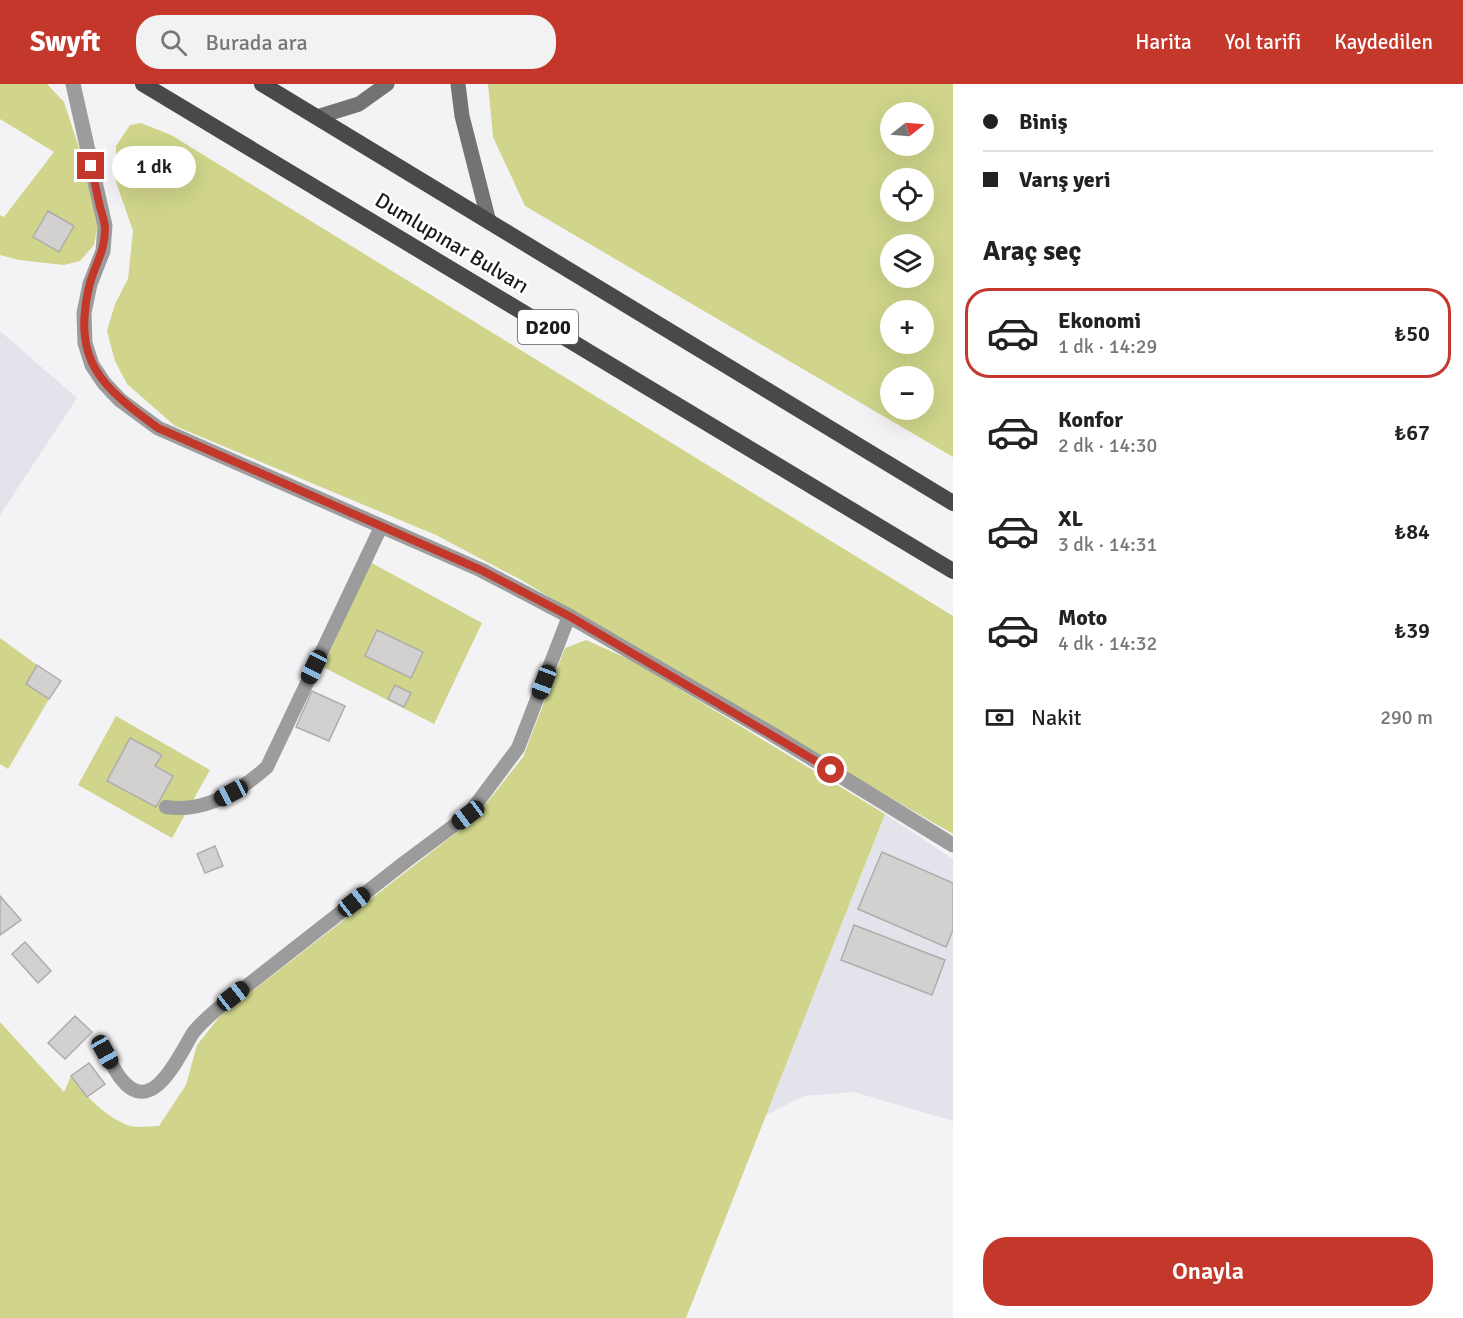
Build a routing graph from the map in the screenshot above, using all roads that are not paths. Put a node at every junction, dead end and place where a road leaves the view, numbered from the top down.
1 (74, 84) edge
2 (143, 84) edge
3 (261, 84) edge
4 (386, 84) edge
5 (458, 84) edge
6 (317, 117) junction
7 (489, 222) junction
8 (953, 503) edge
9 (381, 527) junction
10 (953, 571) edge
11 (569, 616) junction
12 (166, 807) dead end
13 (953, 845) edge
14 (105, 1052) dead end

1 - 9 street
2 - 10 highway, Dumlupınar Bulvarı / D200
3 - 6 highway, Dumlupınar Bulvarı / D200
4 - 6 main road
5 - 7 main road
6 - 7 highway, Dumlupınar Bulvarı / D200
7 - 8 highway, Dumlupınar Bulvarı / D200
9 - 11 street
9 - 12 lane
11 - 13 street
11 - 14 lane

